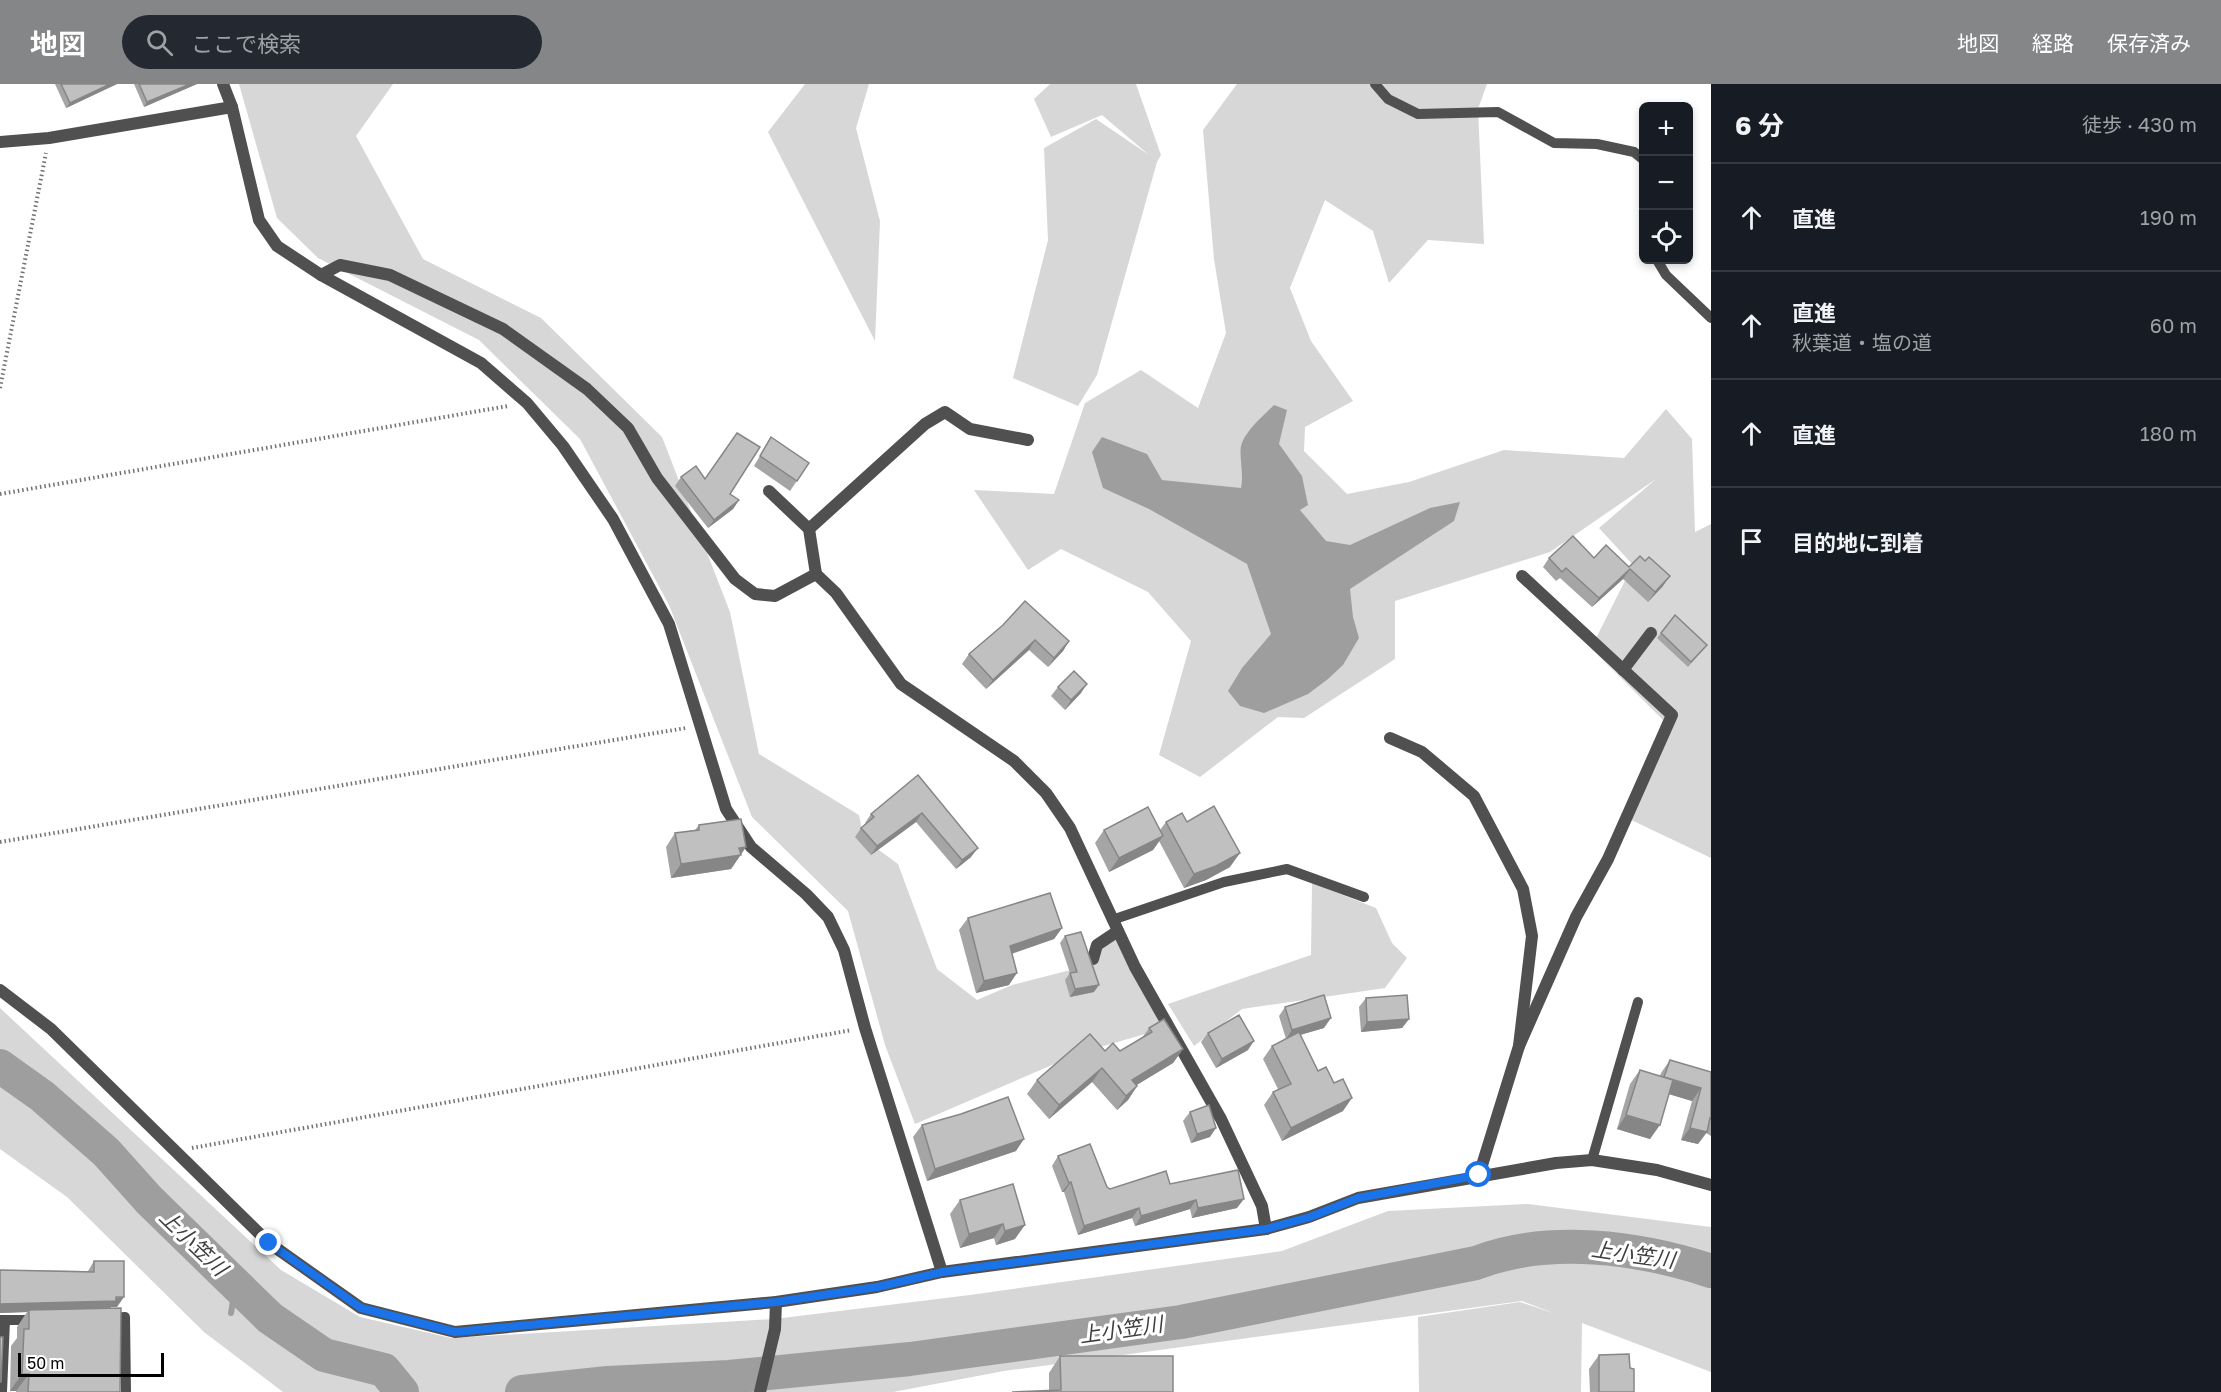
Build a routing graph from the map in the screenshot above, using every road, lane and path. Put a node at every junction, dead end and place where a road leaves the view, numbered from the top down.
1 (223, 84) edge
2 (1375, 84) edge
3 (232, 107) junction
4 (49, 138) junction
5 (0, 142) edge
6 (1639, 156) edge
7 (1659, 264) edge
8 (321, 275) junction
9 (1711, 318) edge
10 (0, 388) edge
11 (527, 402) junction
12 (1028, 440) dead end
13 (770, 491) dead end
14 (0, 494) edge
15 (809, 529) junction
16 (816, 574) junction
17 (1522, 576) dead end
18 (1651, 633) dead end
19 (1623, 670) junction
20 (702, 726) junction
21 (1390, 738) dead end
22 (0, 842) edge
23 (1364, 897) dead end
24 (1115, 925) junction
25 (1093, 959) edge
26 (0, 990) edge
27 (1638, 1002) dead end
28 (865, 1028) junction
29 (1519, 1046) junction
30 (177, 1150) junction
31 (1592, 1160) junction
32 (1479, 1175) junction
33 (1711, 1185) edge
34 (1266, 1229) junction
35 (942, 1272) junction
36 (776, 1302) junction
37 (88, 1318) edge
38 (41, 1319) edge
39 (2, 1320) edge
40 (2, 1392) edge
41 (126, 1392) edge
42 (760, 1392) edge

1 - 3 street
2 - 6 lane
3 - 4 street
3 - 8 street
4 - 5 street
4 - 10 path
7 - 9 lane
8 - 11 street
8 - 16 street
11 - 14 path
11 - 20 street
12 - 15 street
13 - 15 street
15 - 16 street
16 - 24 street
17 - 19 street
18 - 19 street
19 - 29 street
20 - 22 path
20 - 28 street
21 - 29 street
23 - 24 lane
24 - 25 street
24 - 34 street
26 - 30 street
27 - 31 lane
28 - 30 path
28 - 35 street
29 - 32 street
30 - 36 street
31 - 32 street
31 - 33 street
32 - 34 street
34 - 35 street
35 - 36 street
36 - 42 street
37 - 41 lane
38 - 39 lane
39 - 40 lane

